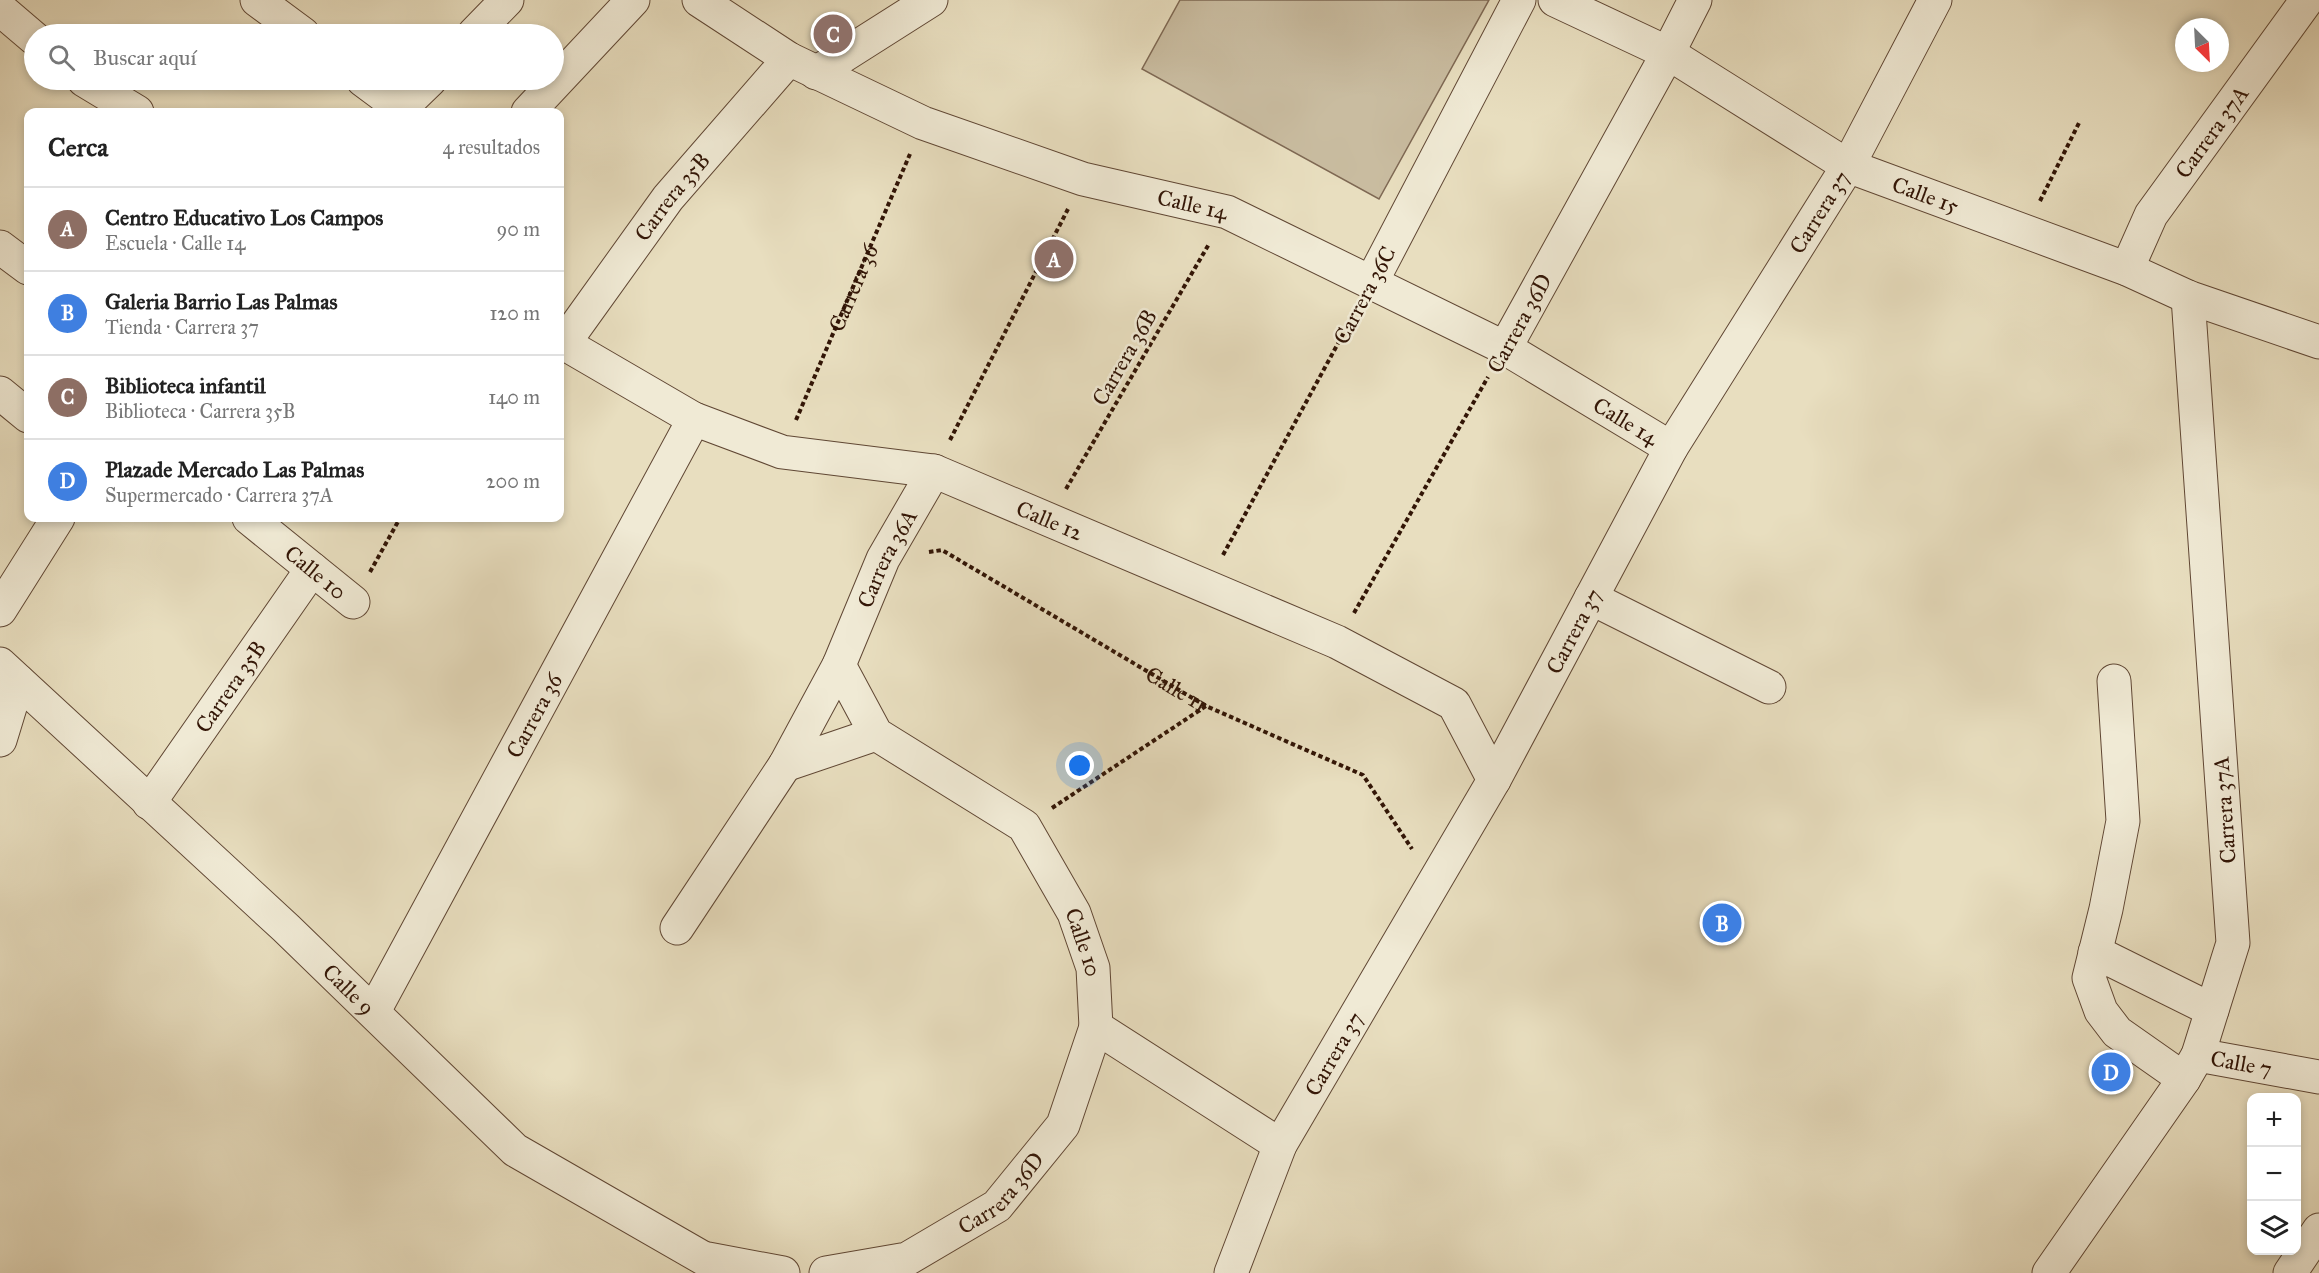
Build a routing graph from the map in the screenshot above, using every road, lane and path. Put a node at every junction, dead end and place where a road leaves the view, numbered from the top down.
1 (257, 0) edge
2 (507, 0) edge
3 (633, 0) edge
4 (699, 0) edge
5 (931, 0) edge
6 (1519, 0) edge
7 (1555, 0) edge
8 (1695, 0) edge
9 (1935, 0) edge
10 (2307, 0) edge
11 (0, 9) edge
12 (289, 24) edge
13 (484, 24) edge
14 (24, 29) edge
15 (1668, 54) junction
16 (802, 66) junction
17 (564, 74) edge
18 (100, 90) edge
19 (375, 90) edge
20 (420, 90) edge
21 (549, 90) edge
22 (130, 108) edge
23 (396, 108) edge
24 (402, 108) edge
25 (532, 108) edge
26 (2080, 121) dead end
27 (923, 123) junction
28 (1848, 166) junction
29 (1083, 179) junction
30 (1227, 212) junction
31 (2025, 231) junction
32 (0, 247) edge
33 (24, 265) edge
34 (2127, 268) junction
35 (1372, 281) junction
36 (2188, 297) junction
37 (564, 339) edge
38 (2319, 342) edge
39 (564, 343) edge
40 (1505, 348) junction
41 (0, 393) edge
42 (24, 413) edge
43 (694, 419) junction
44 (1671, 448) junction
45 (782, 452) junction
46 (934, 471) junction
47 (1049, 518) junction
48 (55, 522) edge
49 (254, 522) edge
50 (398, 522) edge
51 (884, 559) junction
52 (312, 570) junction
53 (1206, 587) junction
54 (1591, 598) junction
55 (353, 602) joint
56 (0, 610) edge
57 (1337, 642) junction
58 (839, 665) junction
59 (9, 673) edge
60 (2114, 681) dead end
61 (1769, 687) dead end
62 (1206, 706) junction
63 (876, 734) junction
64 (0, 740) edge
65 (785, 765) junction
66 (1494, 780) junction
67 (149, 803) junction
68 (1024, 826) junction
69 (1434, 882) junction
70 (677, 928) dead end
71 (2095, 952) junction
72 (2212, 1010) junction
73 (374, 1011) junction
74 (1096, 1027) junction
75 (2191, 1067) junction
76 (2319, 1077) edge
77 (1280, 1145) junction
78 (2319, 1230) edge
79 (700, 1258) junction
80 (729, 1273) edge
81 (783, 1273) edge
82 (826, 1273) edge
83 (1231, 1273) edge
84 (2049, 1273) edge
85 (2290, 1273) edge

1 - 12 street
2 - 13 street
3 - 17 street
4 - 16 street, Calle 14
5 - 16 street, Carrera 35B
6 - 35 street, Carrera 36C
7 - 15 street, Calle 15
8 - 15 street, Carrera 36D
9 - 28 street, Carrera 37
10 - 34 street, Carrera 37A
11 - 14 street
15 - 28 street, Calle 15
15 - 40 street, Carrera 36D
16 - 27 street, Calle 14
16 - 37 street, Carrera 35B
18 - 22 street
19 - 23 street
20 - 24 street
21 - 25 street
26 - 31 path
27 - 29 street, Calle 14
27 - 45 path, Carrera 36
28 - 31 street, Calle 15
28 - 44 street, Carrera 37
29 - 30 street, Calle 14
29 - 46 path
30 - 35 street, Calle 14
30 - 47 path, Carrera 36B
31 - 34 street, Calle 15
32 - 33 street
34 - 36 street, Calle 15
35 - 40 street, Calle 14
35 - 53 path, Carrera 36C
36 - 38 street, Calle 15
36 - 72 street, Carrera 37A
39 - 43 street, Calle 12
40 - 44 street, Calle 14
40 - 57 path, Carrera 36D
41 - 42 street
43 - 45 street, Calle 12
43 - 73 street, Carrera 36
44 - 54 street, Carrera 37
45 - 46 street, Calle 12
46 - 47 street, Calle 12
46 - 51 street, Carrera 36A
47 - 53 street, Calle 12
48 - 56 street
49 - 52 street, Calle 10
50 - 55 path
51 - 58 street, Carrera 36A
51 - 62 path, Calle 11
52 - 55 street, Calle 10
52 - 67 street, Carrera 35B
53 - 57 street, Calle 12
54 - 61 street
54 - 66 street, Carrera 37
57 - 66 street, Calle 12
58 - 63 street, Calle 10
58 - 65 street, Carrera 36A
59 - 64 street
59 - 67 street, Calle 9
60 - 71 street
62 - 68 path
62 - 69 path, Calle 11
63 - 65 street
63 - 68 street, Calle 10
65 - 70 street, Carrera 36A
66 - 69 street, Carrera 37
67 - 73 street, Calle 9
68 - 74 street, Calle 10
69 - 77 street, Carrera 37
71 - 72 street
71 - 75 street
72 - 75 street, Carrera 37A
73 - 79 street, Calle 9
74 - 77 street
74 - 82 street, Carrera 36D
75 - 76 street, Calle 7
75 - 84 street, Carrera 37A
77 - 83 street, Carrera 37
78 - 85 street
79 - 80 street, Calle 9
79 - 81 street

